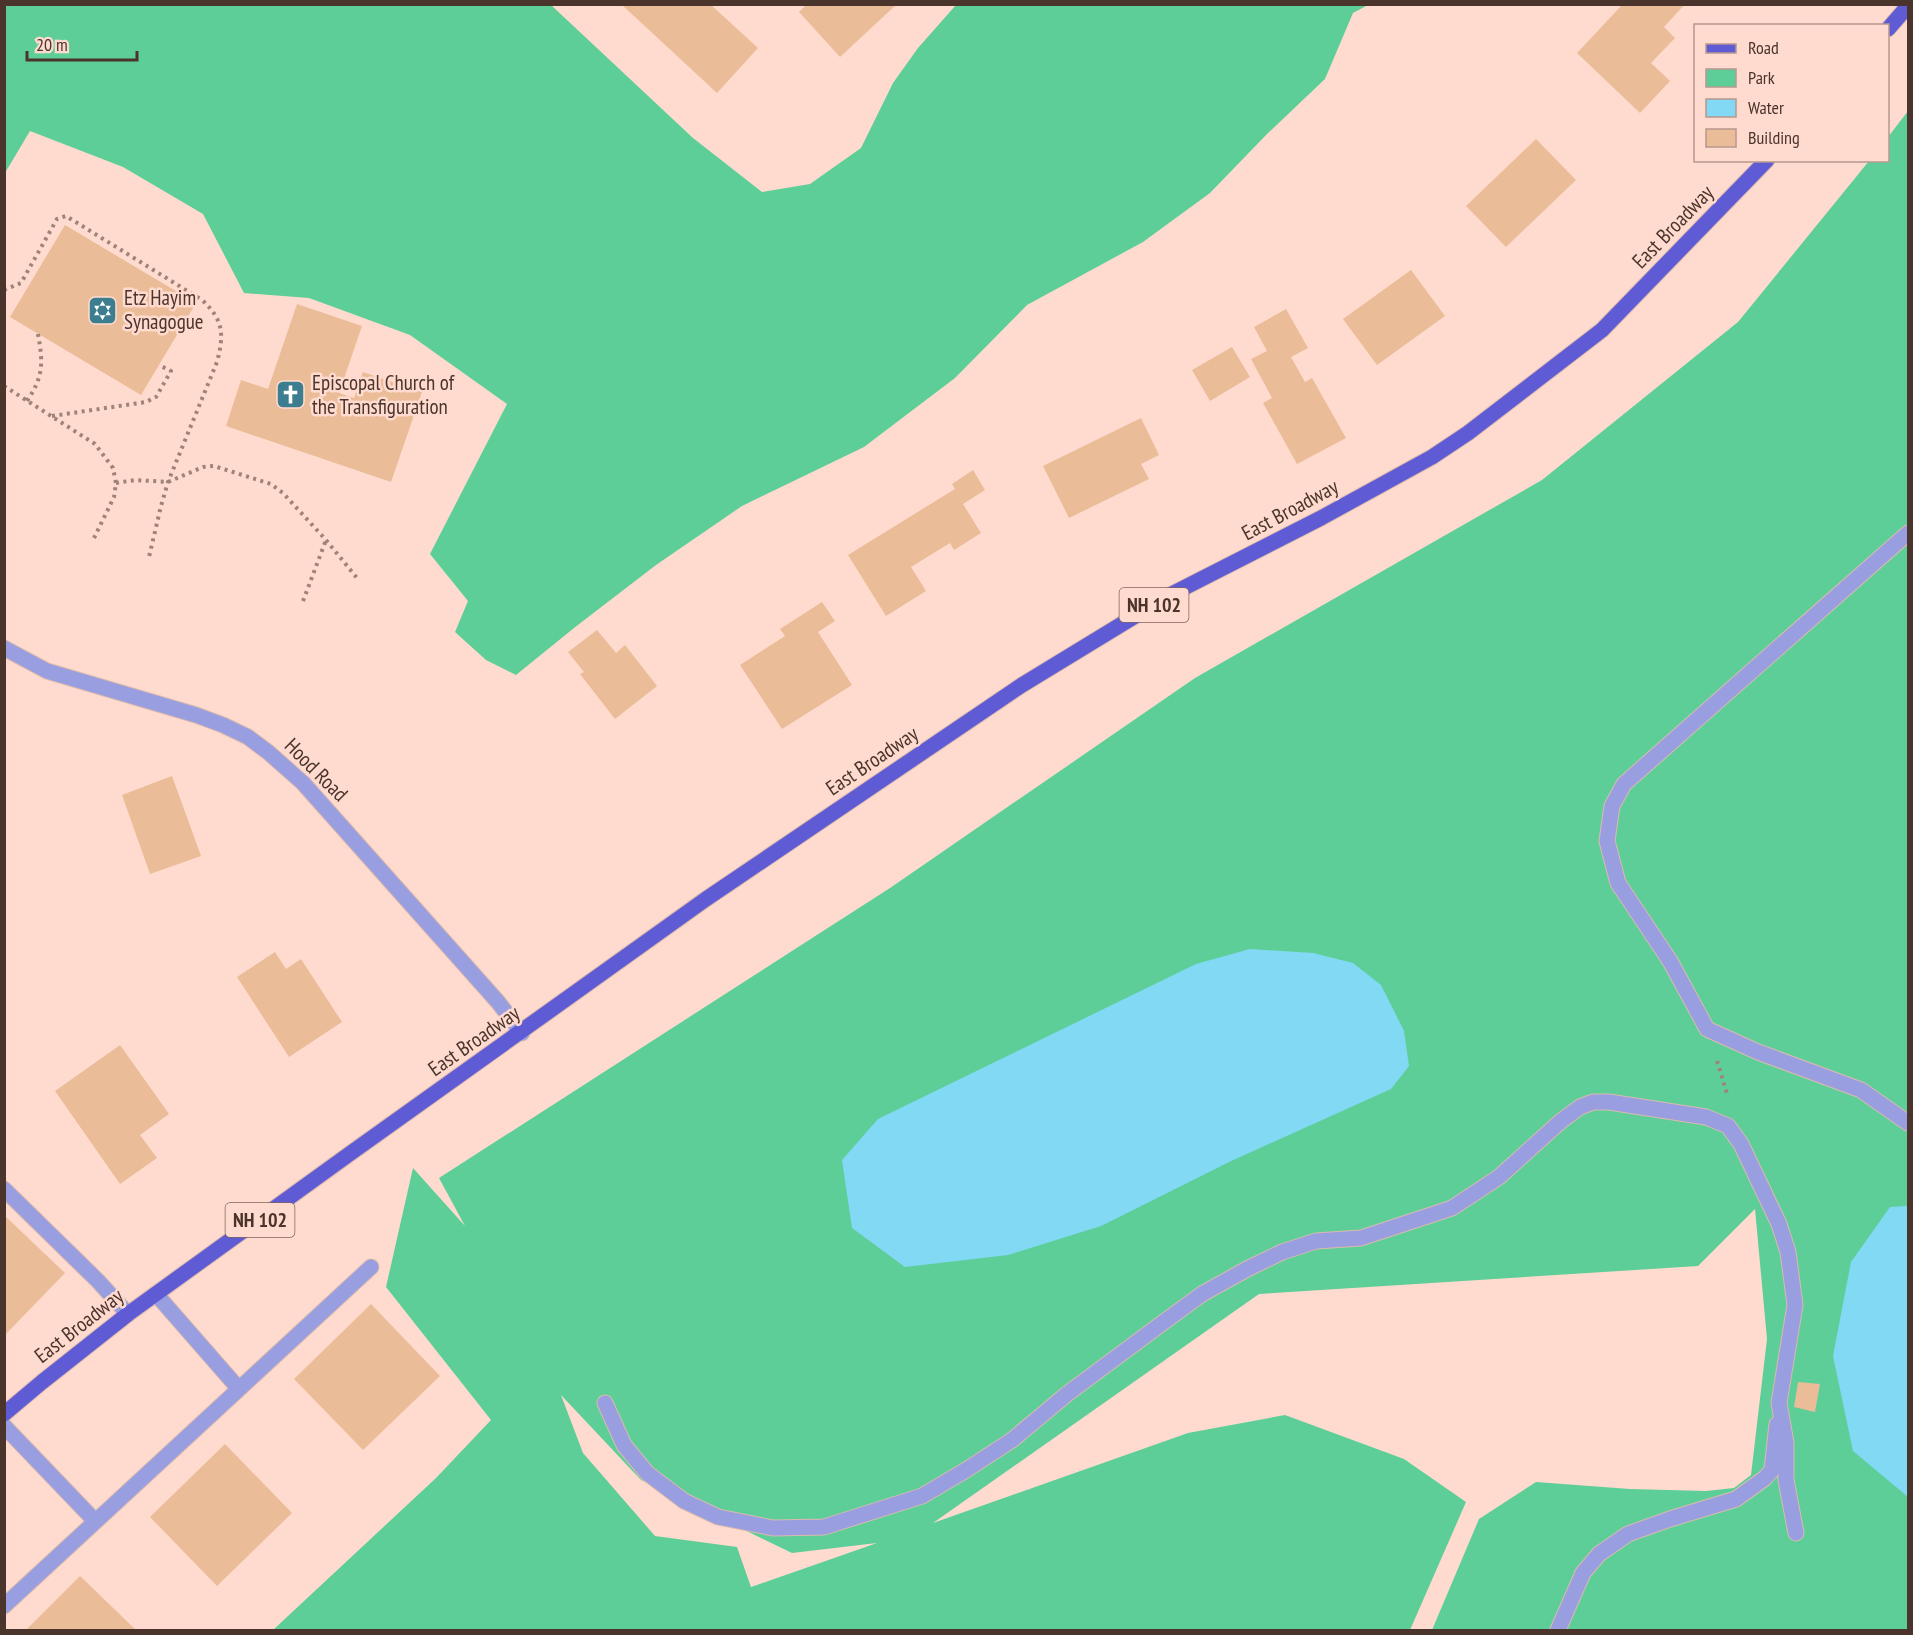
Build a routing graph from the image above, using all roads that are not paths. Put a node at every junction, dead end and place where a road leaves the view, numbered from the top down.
1 (1908, 6) edge
2 (1889, 27) edge
3 (1765, 162) edge
4 (1908, 532) edge
5 (4, 648) edge
6 (522, 1033) junction
7 (1908, 1123) edge
8 (4, 1189) edge
9 (371, 1268) dead end
10 (156, 1294) junction
11 (128, 1314) junction
12 (238, 1389) junction
13 (605, 1403) dead end
14 (1779, 1403) junction
15 (4, 1414) edge
16 (4, 1426) edge
17 (95, 1521) junction
18 (1796, 1533) dead end
19 (4, 1606) edge
20 (1558, 1630) edge

1 - 2 main road
3 - 6 main road, East Broadway / NH 102
4 - 7 street
5 - 6 street, Hood Road
6 - 10 main road, East Broadway / NH 102
8 - 11 street
9 - 12 street
10 - 11 main road, East Broadway / NH 102
10 - 12 street
11 - 15 main road, East Broadway / NH 102
12 - 17 street
13 - 14 street
14 - 18 street
14 - 20 street
16 - 17 street
17 - 19 street

